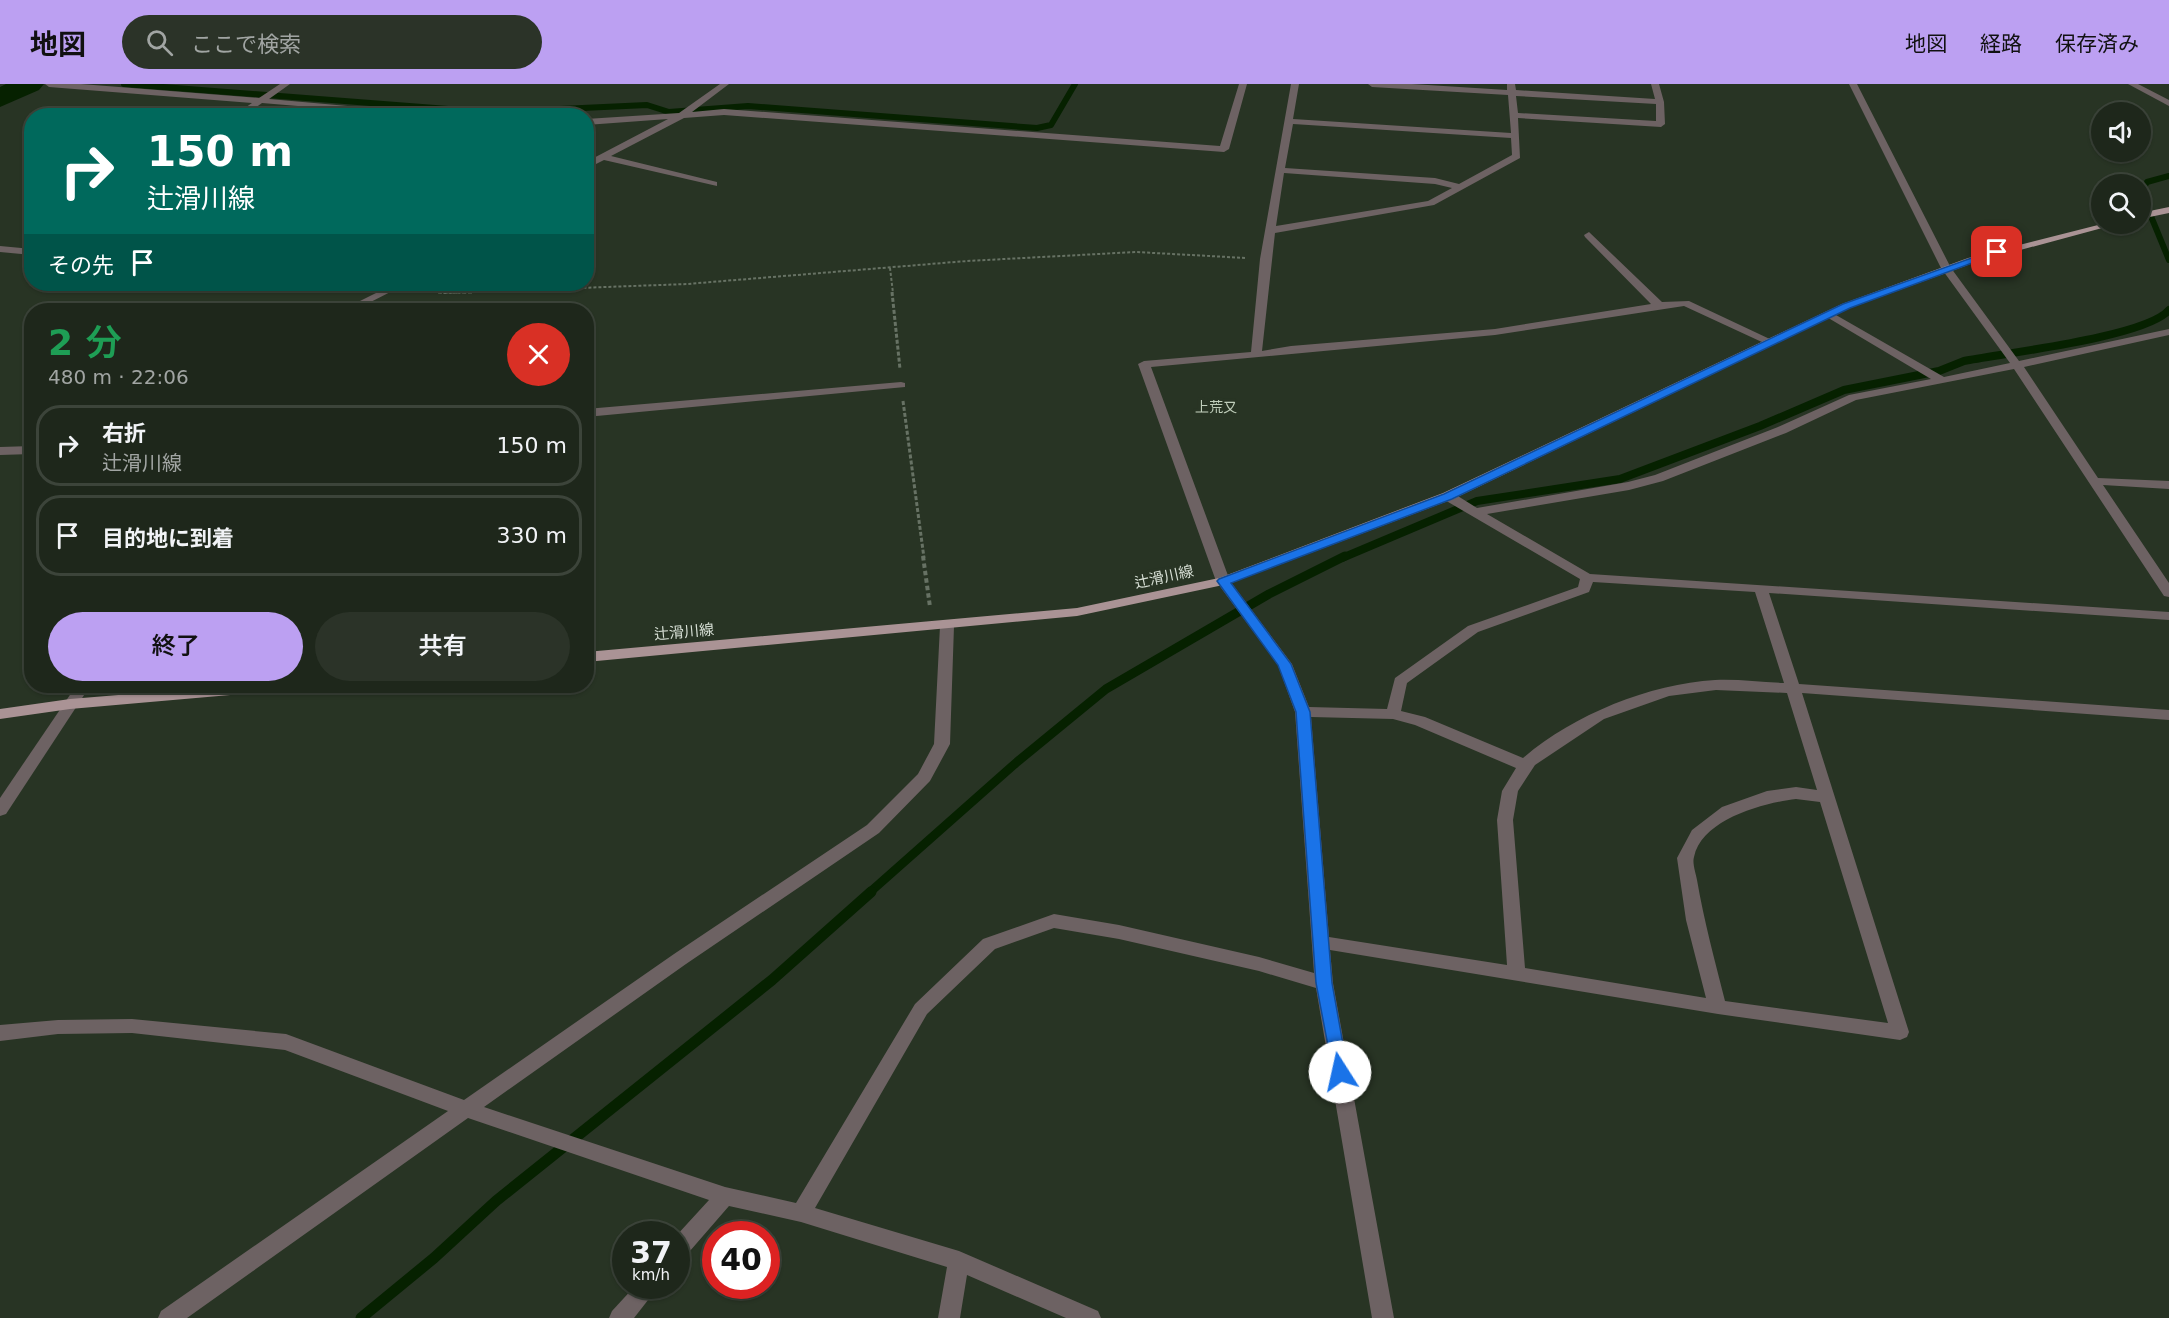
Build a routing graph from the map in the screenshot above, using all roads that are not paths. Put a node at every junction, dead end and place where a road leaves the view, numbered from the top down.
1 (49, 84) edge
2 (286, 84) edge
3 (726, 84) edge
4 (1243, 84) edge
5 (1295, 84) edge
6 (1372, 84) edge
7 (1655, 84) edge
8 (1853, 84) edge
9 (2132, 84) edge
10 (1511, 88) edge
11 (260, 101) junction
12 (1660, 102) junction
13 (2169, 103) edge
14 (249, 108) edge
15 (351, 108) edge
16 (1514, 115) junction
17 (680, 116) junction
18 (594, 121) edge
19 (1288, 121) junction
20 (1515, 136) junction
21 (603, 157) junction
22 (594, 162) edge
23 (1280, 170) junction
24 (714, 184) dead end
25 (1460, 187) junction
26 (2169, 210) edge
27 (2151, 214) edge
28 (2091, 229) edge
29 (1272, 230) junction
30 (1589, 235) dead end
31 (0, 249) edge
32 (24, 251) edge
33 (1947, 268) junction
34 (386, 291) edge
35 (362, 303) edge
36 (1659, 306) junction
37 (1829, 314) junction
38 (2169, 332) edge
39 (1768, 341) junction
40 (1256, 355) junction
41 (2016, 364) junction
42 (1942, 381) junction
43 (901, 385) road end
44 (594, 412) edge
45 (24, 450) edge
46 (0, 451) edge
47 (2092, 481) junction
48 (2169, 485) edge
49 (1448, 496) junction
50 (1474, 512) junction
51 (1587, 578) junction
52 (1223, 581) junction
53 (1761, 588) junction
54 (2169, 593) edge
55 (2169, 616) edge
56 (947, 626) junction
57 (594, 656) edge
58 (1793, 688) junction
59 (78, 693) edge
60 (197, 693) edge
61 (70, 704) junction
62 (1303, 712) junction
63 (0, 714) edge
64 (1393, 714) junction
65 (2169, 715) edge
66 (1526, 766) junction
67 (1827, 797) junction
68 (0, 810) edge
69 (1321, 942) junction
70 (1517, 974) junction
71 (1324, 983) junction
72 (1718, 1007) junction
73 (0, 1034) edge
74 (465, 1108) junction
75 (725, 1196) junction
76 (801, 1213) junction
77 (690, 1236) edge
78 (959, 1262) junction
79 (637, 1299) edge
80 (169, 1318) edge
81 (620, 1318) edge
82 (949, 1318) edge
83 (1090, 1318) edge
84 (1383, 1318) edge

1 - 11 street
2 - 11 street
3 - 17 street
4 - 17 street
5 - 19 street
6 - 10 street
7 - 12 street
8 - 33 street
9 - 13 street
10 - 12 street
10 - 16 street
11 - 14 street
11 - 15 street
12 - 16 street
16 - 20 street
17 - 18 street
17 - 21 street
19 - 20 street
19 - 23 street
20 - 25 street
21 - 22 street
21 - 24 street
23 - 25 street
23 - 29 street
25 - 29 street
26 - 27 main road
28 - 33 main road, 辻滑川線
29 - 40 street
30 - 36 street
31 - 32 street
33 - 37 main road, 辻滑川線
33 - 41 street
34 - 35 street
36 - 39 street
36 - 40 street
37 - 39 main road, 辻滑川線
37 - 42 street
38 - 41 street
39 - 49 main road, 辻滑川線
40 - 52 street
41 - 42 street
41 - 47 street
42 - 50 street
43 - 44 street
45 - 46 street
47 - 48 street
47 - 54 street
49 - 50 street
49 - 52 main road, 辻滑川線
50 - 51 street
51 - 53 street
51 - 64 street
52 - 56 main road, 辻滑川線
52 - 62 street
53 - 55 street
53 - 58 street
56 - 57 main road, 辻滑川線
56 - 74 street
58 - 65 street
58 - 66 street
58 - 67 street
59 - 61 street
60 - 61 main road
61 - 63 main road
61 - 68 street
62 - 64 street
62 - 69 street
64 - 66 street
66 - 70 street
67 - 72 street
67 - 72 street
69 - 70 street
69 - 71 street
70 - 72 street
71 - 76 street
71 - 84 street
73 - 74 street
74 - 75 street
74 - 80 street
75 - 76 street
75 - 77 street
76 - 78 street
78 - 82 street
78 - 83 street
79 - 81 street

